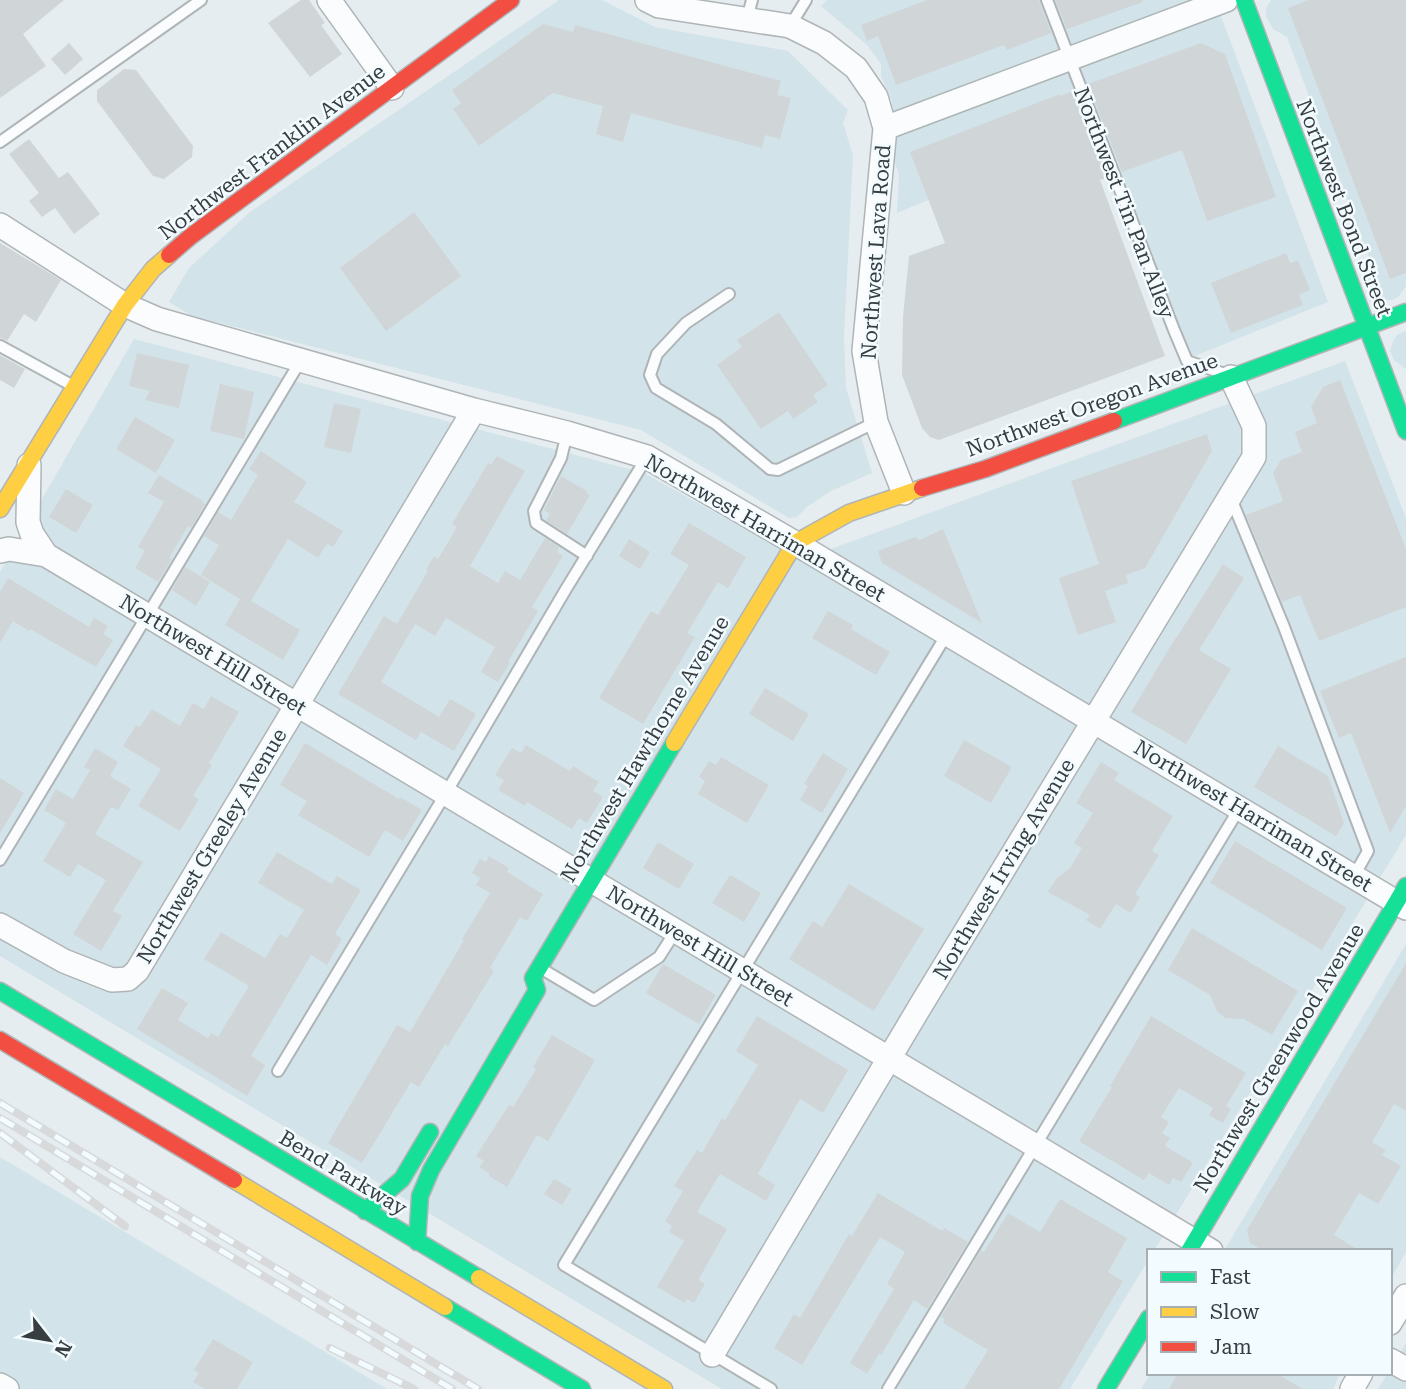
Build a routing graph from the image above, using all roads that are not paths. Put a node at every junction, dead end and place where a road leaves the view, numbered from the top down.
1 (201, 0) edge
2 (329, 0) edge
3 (511, 0) edge
4 (647, 0) edge
5 (806, 0) edge
6 (1047, 0) edge
7 (1226, 0) edge
8 (1244, 0) edge
9 (749, 10) edge
10 (790, 26) junction
11 (1069, 59) junction
12 (392, 88) junction
13 (885, 128) junction
14 (0, 142) edge
15 (0, 225) edge
16 (729, 294) dead end
17 (125, 305) junction
18 (1406, 312) edge
19 (1366, 327) junction
20 (0, 346) edge
21 (301, 359) junction
22 (1231, 377) junction
23 (75, 387) junction
24 (474, 410) junction
25 (876, 422) junction
26 (1406, 431) edge
27 (568, 433) junction
28 (647, 457) junction
29 (29, 462) junction
30 (0, 479) edge
31 (904, 494) junction
32 (1230, 496) junction
33 (0, 509) edge
34 (795, 543) junction
35 (0, 551) edge
36 (46, 555) junction
37 (587, 556) junction
38 (148, 616) junction
39 (947, 634) junction
40 (297, 706) junction
41 (1093, 722) junction
42 (446, 793) junction
43 (1240, 809) junction
44 (0, 860) edge
45 (1354, 876) junction
46 (591, 880) junction
47 (1403, 899) edge
48 (0, 925) edge
49 (675, 932) junction
50 (742, 971) junction
51 (531, 975) junction
52 (0, 991) edge
53 (0, 1040) edge
54 (889, 1059) junction
55 (278, 1070) dead end
56 (437, 1121) dead end
57 (1037, 1145) junction
58 (365, 1211) junction
59 (417, 1242) junction
60 (1198, 1247) edge
61 (1406, 1296) edge
62 (1392, 1320) edge
63 (1147, 1321) edge
64 (712, 1355) junction
65 (0, 1385) edge
66 (7, 1389) edge
67 (582, 1389) edge
68 (664, 1389) edge
69 (771, 1389) edge
70 (888, 1389) edge
71 (1106, 1389) edge

1 - 14 lane
2 - 12 street
3 - 12 main road, Northwest Franklin Avenue
4 - 9 street, Northwest Lava Road
5 - 10 lane
6 - 11 lane, Northwest Tin Pan Alley
7 - 11 street
8 - 19 main road, Northwest Bond Street
9 - 10 street, Northwest Lava Road
10 - 13 street, Northwest Lava Road
11 - 13 street
11 - 22 lane, Northwest Tin Pan Alley
12 - 17 main road, Northwest Franklin Avenue
13 - 25 street, Northwest Lava Road
15 - 17 street, Northwest Harriman Street
16 - 25 lane
17 - 21 street, Northwest Harriman Street
17 - 23 main road, Northwest Franklin Avenue
18 - 19 main road, Northwest Oregon Avenue
19 - 22 main road, Northwest Oregon Avenue
19 - 26 main road, Northwest Bond Street
20 - 23 lane
21 - 24 street, Northwest Harriman Street
21 - 38 lane
22 - 31 main road, Northwest Oregon Avenue
22 - 32 street, Northwest Irving Avenue
23 - 29 main road, Northwest Franklin Avenue
24 - 27 street, Northwest Harriman Street
24 - 40 street, Northwest Greeley Avenue
25 - 31 street, Northwest Lava Road
27 - 28 street, Northwest Harriman Street
27 - 37 lane
28 - 34 street, Northwest Harriman Street
28 - 37 lane
29 - 30 street
29 - 33 main road, Northwest Franklin Avenue
29 - 36 street, Northwest Hill Street
31 - 34 main road, Northwest Oregon Avenue
32 - 41 street, Northwest Irving Avenue
32 - 45 lane
34 - 39 street, Northwest Harriman Street
34 - 46 main road, Northwest Hawthorne Avenue
35 - 36 street, Northwest Hill Street
36 - 38 street, Northwest Hill Street
37 - 42 lane
38 - 40 street, Northwest Hill Street
38 - 44 lane
39 - 41 street, Northwest Harriman Street
39 - 50 lane
40 - 42 street, Northwest Hill Street
40 - 48 street, Northwest Greeley Avenue
41 - 43 street, Northwest Harriman Street
41 - 54 street, Northwest Irving Avenue
42 - 46 street, Northwest Hill Street
42 - 55 lane
43 - 45 street, Northwest Harriman Street
43 - 57 lane
45 - 47 street, Northwest Harriman Street
46 - 49 street, Northwest Hill Street
46 - 51 main road, Northwest Hawthorne Avenue
47 - 60 main road, Northwest Greenwood Avenue
49 - 50 street, Northwest Hill Street
49 - 51 lane
50 - 54 street, Northwest Hill Street
50 - 64 lane
51 - 59 main road, Northwest Hawthorne Avenue
52 - 58 main road, Bend Parkway
53 - 67 main road
54 - 57 street, Northwest Hill Street
54 - 64 street, Northwest Irving Avenue
56 - 58 main road
57 - 60 street, Northwest Hill Street
57 - 70 lane
58 - 59 main road, Bend Parkway
59 - 68 main road, Bend Parkway
61 - 62 street
63 - 71 main road
64 - 69 lane
65 - 66 street

